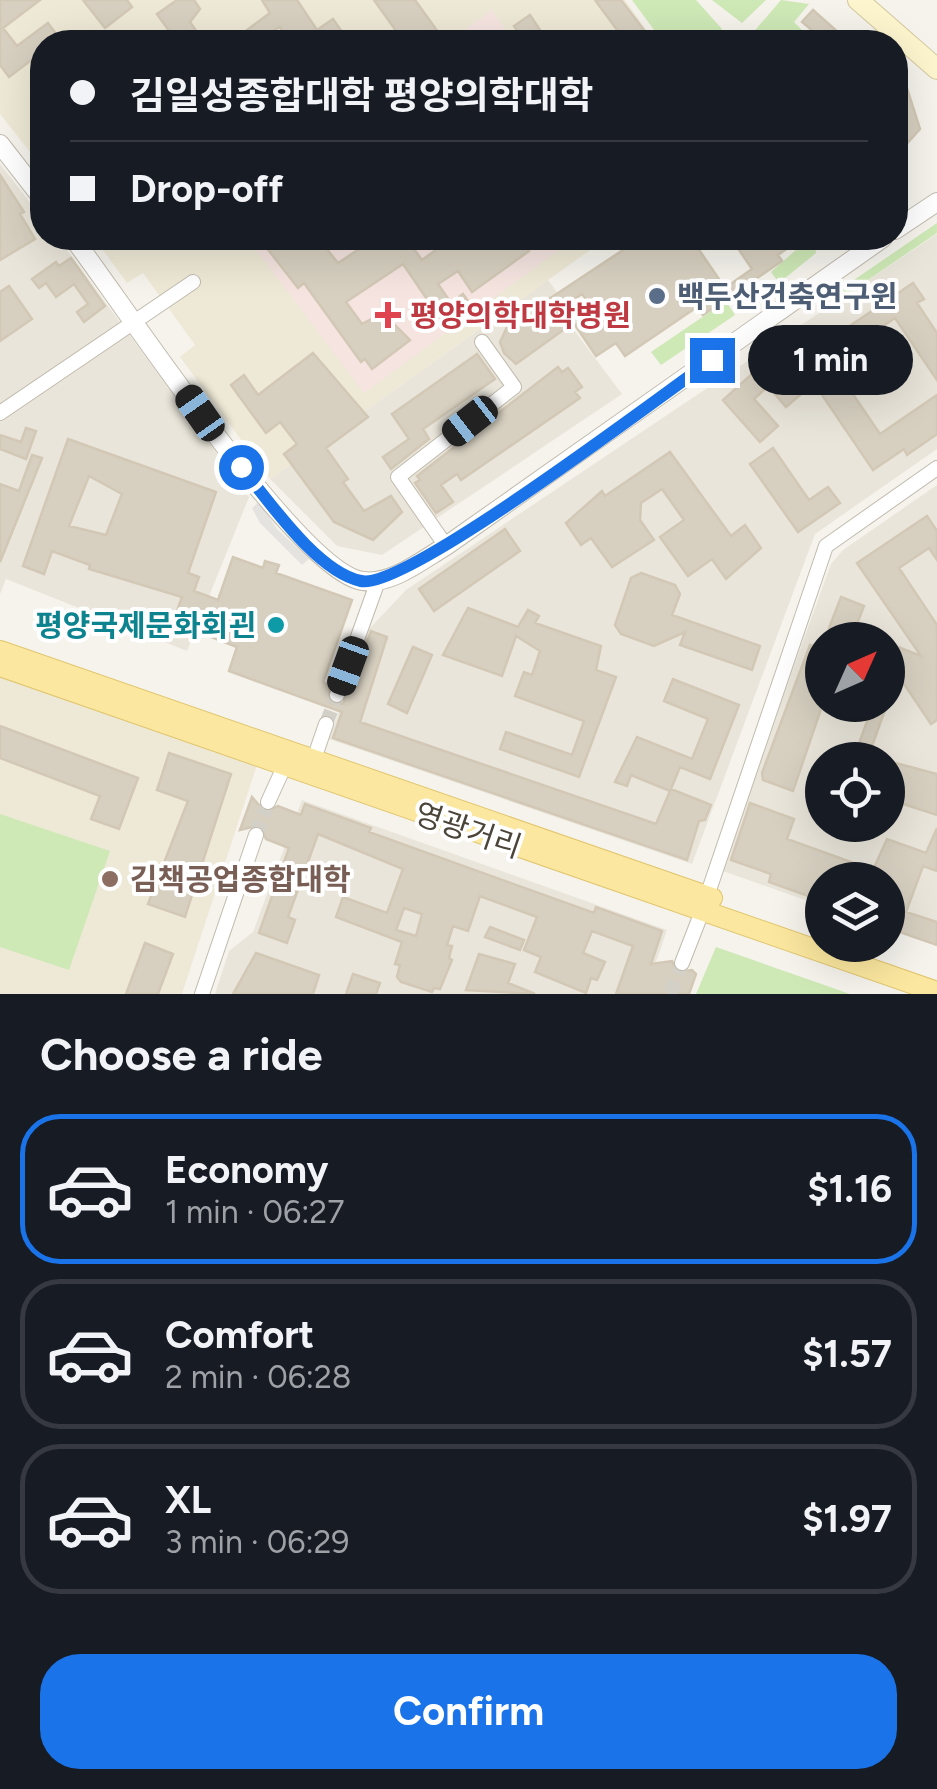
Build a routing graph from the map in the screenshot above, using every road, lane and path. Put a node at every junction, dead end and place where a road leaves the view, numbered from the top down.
1 (858, 0) edge
2 (892, 30) edge
3 (908, 44) edge
4 (937, 69) edge
5 (0, 144) edge
6 (30, 183) edge
7 (937, 202) edge
8 (908, 221) edge
9 (83, 250) edge
10 (867, 250) edge
11 (193, 282) dead end
12 (137, 322) junction
13 (482, 342) dead end
14 (0, 413) edge
15 (937, 468) edge
16 (446, 546) junction
17 (378, 581) junction
18 (0, 651) edge
19 (0, 666) edge
20 (337, 695) tunnel mouth
21 (326, 724) tunnel mouth
22 (314, 758) junction
23 (284, 767) junction
24 (268, 802) tunnel mouth
25 (256, 835) tunnel mouth
26 (705, 903) junction
27 (805, 932) edge
28 (682, 962) tunnel mouth
29 (892, 962) edge
30 (937, 978) edge
31 (937, 992) edge
32 (202, 994) edge

1 - 2 main road
3 - 4 main road
5 - 6 street
7 - 8 street
9 - 12 street
10 - 16 street
11 - 12 street
12 - 14 street
12 - 17 street
13 - 16 street
15 - 26 street
16 - 17 street
17 - 20 street
18 - 22 main road, 영광거리
19 - 23 main road, 영광거리
21 - 22 street
22 - 26 main road, 영광거리
23 - 24 street
23 - 26 main road, 영광거리
25 - 32 street
26 - 27 main road, 영광거리
26 - 28 street
26 - 31 main road, 영광거리
29 - 30 main road

